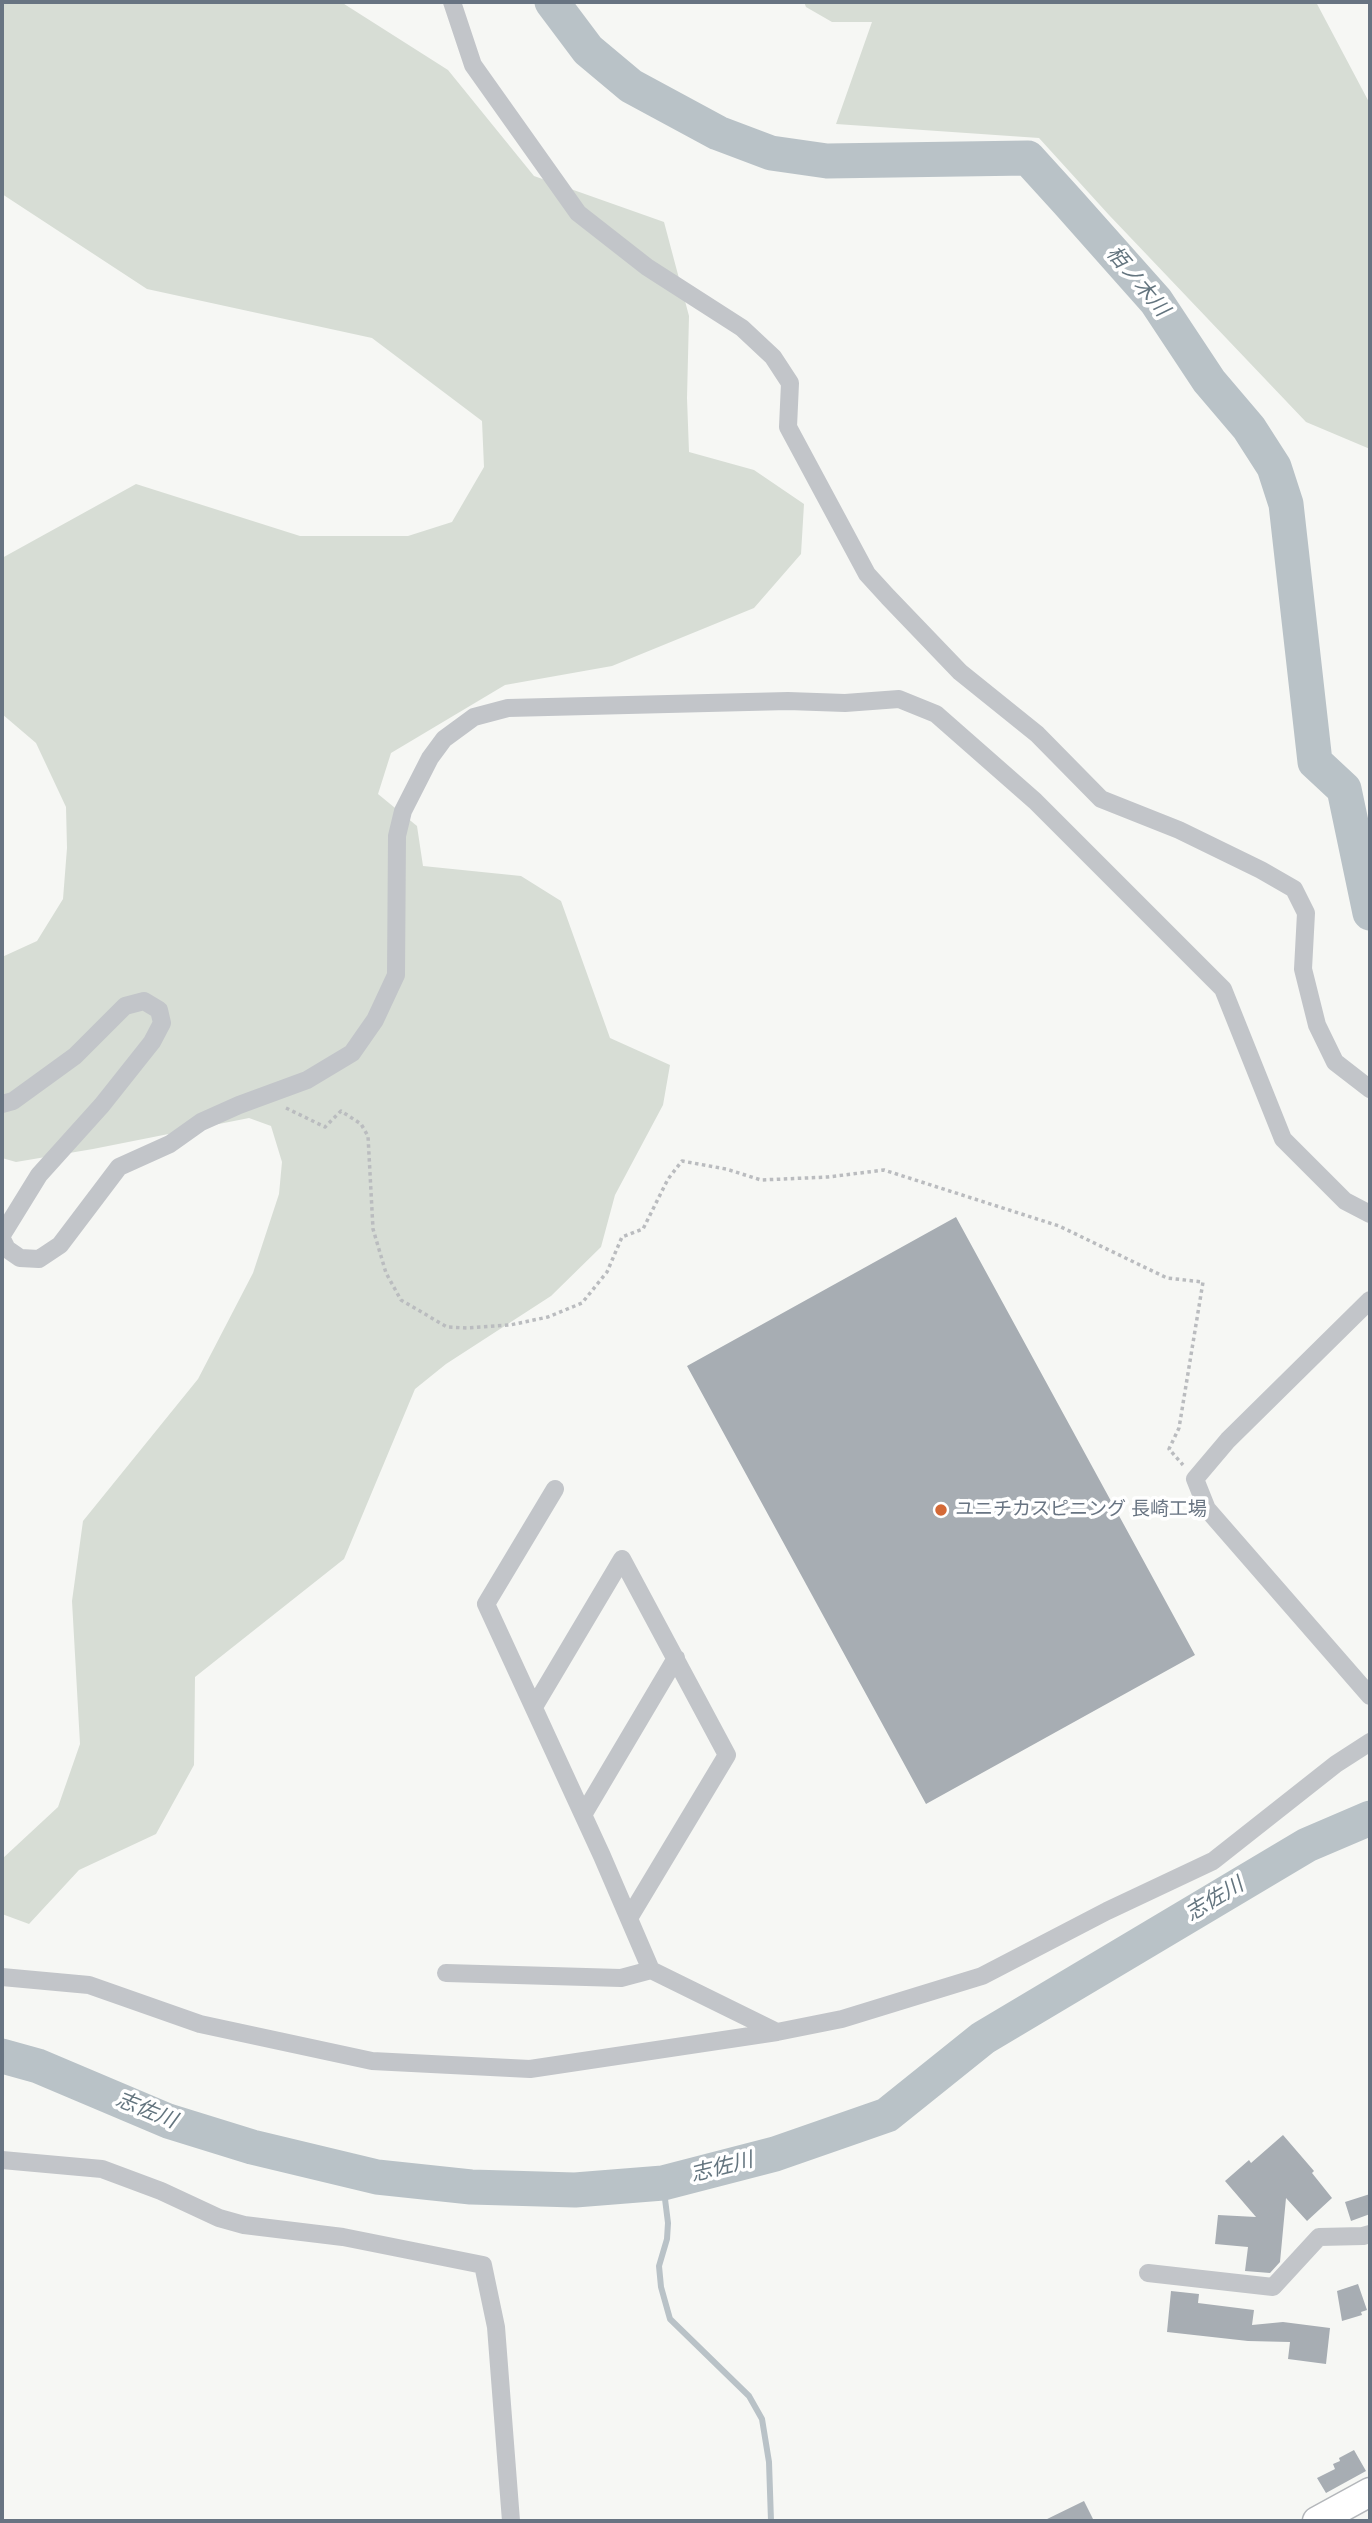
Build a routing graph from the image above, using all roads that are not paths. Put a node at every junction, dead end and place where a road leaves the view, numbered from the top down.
1 (452, 2) edge
2 (1370, 1089) edge
3 (2, 1104) edge
4 (1370, 1214) edge
5 (2, 1237) edge
6 (1370, 1300) edge
7 (555, 1489) dead end
8 (676, 1658) junction
9 (1370, 1696) edge
10 (534, 1707) junction
11 (1370, 1742) edge
12 (583, 1815) junction
13 (629, 1918) junction
14 (651, 1970) junction
15 (446, 1973) dead end
16 (2, 1978) edge
17 (777, 2032) junction
18 (2, 2160) edge
19 (1370, 2234) edge
20 (1148, 2273) dead end
21 (1370, 2492) edge
22 (511, 2521) edge
23 (1317, 2521) edge

1 - 2 street
3 - 5 street
4 - 5 street
6 - 9 street
7 - 10 street
8 - 10 street
8 - 12 street
8 - 13 street
10 - 12 street
11 - 17 street
12 - 13 street
13 - 14 street
14 - 15 street
14 - 17 street
16 - 17 street
18 - 22 street
19 - 20 street
21 - 23 main road

